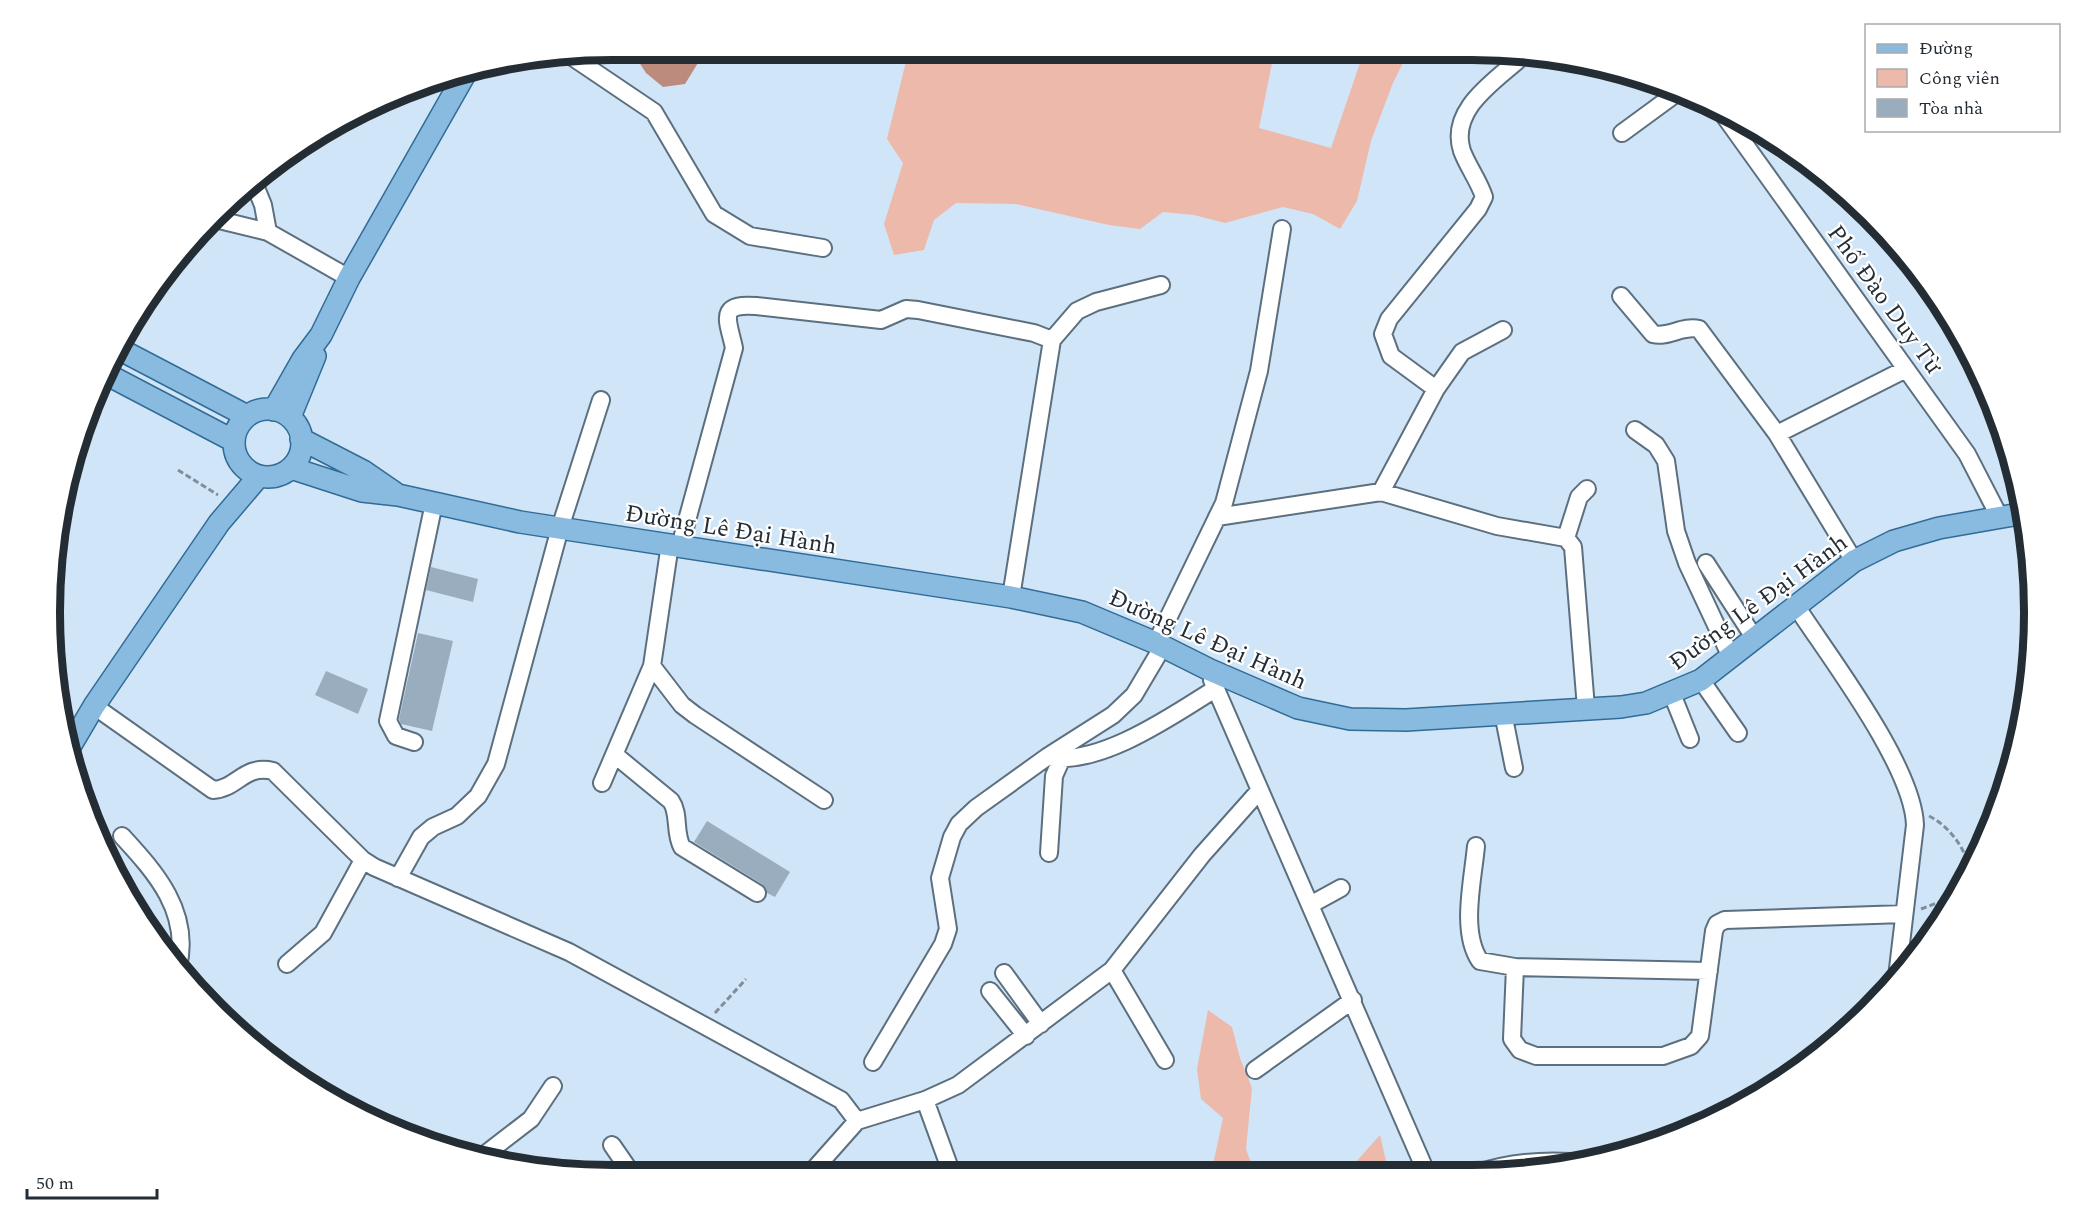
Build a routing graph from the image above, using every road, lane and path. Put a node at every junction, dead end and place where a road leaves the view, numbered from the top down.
1 (578, 61) edge
2 (1517, 62) dead end
3 (461, 82) edge
4 (1671, 97) edge
5 (1731, 125) edge
6 (1622, 133) dead end
7 (257, 190) edge
8 (223, 221) edge
9 (1282, 229) dead end
10 (268, 232) junction
11 (823, 248) dead end
12 (349, 278) junction
13 (1161, 285) dead end
14 (1621, 296) dead end
15 (1503, 330) dead end
16 (1052, 340) junction
17 (126, 352) edge
18 (1906, 369) junction
19 (113, 377) edge
20 (1436, 389) junction
21 (601, 400) dead end
22 (282, 413) junction
23 (247, 416) junction
24 (1635, 430) dead end
25 (1777, 434) junction
26 (301, 439) junction
27 (234, 441) junction
28 (291, 468) junction
29 (178, 470) dead end
30 (252, 471) junction
31 (1587, 489) dead end
32 (1381, 492) junction
33 (398, 495) junction
34 (227, 500) junction
35 (434, 503) junction
36 (2015, 515) edge
37 (1217, 517) junction
38 (2000, 518) junction
39 (219, 523) junction
40 (560, 528) junction
41 (1566, 538) junction
42 (675, 545) junction
43 (1854, 561) junction
44 (1706, 562) dead end
45 (1011, 597) junction
46 (1796, 606) junction
47 (1755, 639) junction
48 (1160, 644) junction
49 (1731, 657) junction
50 (652, 666) junction
51 (1212, 680) junction
52 (1701, 680) junction
53 (1672, 694) junction
54 (94, 706) junction
55 (1586, 708) junction
56 (1503, 713) junction
57 (1738, 734) dead end
58 (75, 738) edge
59 (1690, 739) dead end
60 (414, 742) dead end
61 (615, 755) junction
62 (1054, 759) junction
63 (1514, 768) dead end
64 (602, 783) dead end
65 (1259, 791) junction
66 (824, 800) dead end
67 (1914, 809) junction
68 (122, 836) dead end
69 (1476, 846) dead end
70 (1049, 854) dead end
71 (1966, 858) edge
72 (363, 860) junction
73 (398, 878) junction
74 (1341, 888) dead end
75 (757, 893) dead end
76 (1941, 903) edge
77 (1310, 905) junction
78 (1904, 914) junction
79 (179, 955) edge
80 (1899, 963) edge
81 (288, 964) dead end
82 (1515, 967) junction
83 (1112, 970) junction
84 (1709, 971) junction
85 (1004, 973) dead end
86 (746, 979) dead end
87 (990, 991) dead end
88 (1353, 1000) junction
89 (1041, 1024) junction
90 (704, 1026) junction
91 (1026, 1036) junction
92 (1165, 1060) dead end
93 (873, 1062) dead end
94 (1255, 1070) dead end
95 (553, 1086) dead end
96 (925, 1100) junction
97 (857, 1121) junction
98 (612, 1145) dead end
99 (490, 1151) edge
100 (1534, 1161) edge
101 (1508, 1164) edge
102 (626, 1165) edge
103 (818, 1165) edge
104 (948, 1165) edge
105 (1423, 1165) edge

1 - 11 street
2 - 20 street
3 - 12 main road
4 - 6 street
5 - 18 street, Phố Đào Duy Từ
7 - 10 street
8 - 10 street
9 - 37 street
10 - 12 street
12 - 22 main road
13 - 16 street
14 - 25 street
15 - 20 street
16 - 42 street
16 - 45 street
17 - 23 main road
18 - 25 street
18 - 38 street, Phố Đào Duy Từ
19 - 27 main road
20 - 32 street
21 - 40 street
22 - 23 main road
22 - 26 main road
23 - 27 main road
24 - 49 street
25 - 43 street
26 - 28 main road
26 - 33 main road, Đường Lê Đại Hành
27 - 30 main road
28 - 30 main road
28 - 33 main road, Đường Lê Đại Hành
29 - 34 path
30 - 34 main road
30 - 39 main road
31 - 41 street
32 - 37 street
32 - 41 street
33 - 35 main road, Đường Lê Đại Hành
34 - 39 main road
35 - 40 main road, Đường Lê Đại Hành
35 - 60 street
36 - 38 main road, Đường Lê Đại Hành
37 - 48 street
38 - 43 main road, Đường Lê Đại Hành
39 - 54 main road
40 - 42 main road, Đường Lê Đại Hành
40 - 73 street
41 - 55 street
42 - 45 main road, Đường Lê Đại Hành
42 - 50 street
43 - 46 main road, Đường Lê Đại Hành
44 - 47 street
45 - 48 main road, Đường Lê Đại Hành
46 - 47 main road, Đường Lê Đại Hành
46 - 67 street
47 - 49 main road, Đường Lê Đại Hành
48 - 51 main road, Đường Lê Đại Hành
48 - 62 street
49 - 52 main road, Đường Lê Đại Hành
50 - 61 street
50 - 66 street
51 - 56 main road, Đường Lê Đại Hành
51 - 62 street
51 - 65 street
52 - 53 main road, Đường Lê Đại Hành
52 - 57 street
53 - 55 main road, Đường Lê Đại Hành
53 - 59 street
54 - 58 main road
54 - 72 street
55 - 56 main road, Đường Lê Đại Hành
56 - 63 street
61 - 64 street
61 - 75 street
62 - 70 street
62 - 93 street
65 - 77 street
65 - 83 street
67 - 71 path
67 - 78 street
68 - 79 street
69 - 82 street
72 - 73 street
72 - 81 street
73 - 90 street
74 - 77 street
76 - 78 path
77 - 88 street
78 - 80 street
78 - 84 street
82 - 84 street
82 - 84 street
83 - 89 street
83 - 92 street
85 - 89 street
86 - 90 path
87 - 91 street
88 - 94 street
88 - 105 street
89 - 91 street
90 - 97 street
91 - 96 street
95 - 99 street
96 - 97 street
96 - 104 street
97 - 103 street
98 - 102 street
100 - 101 street

